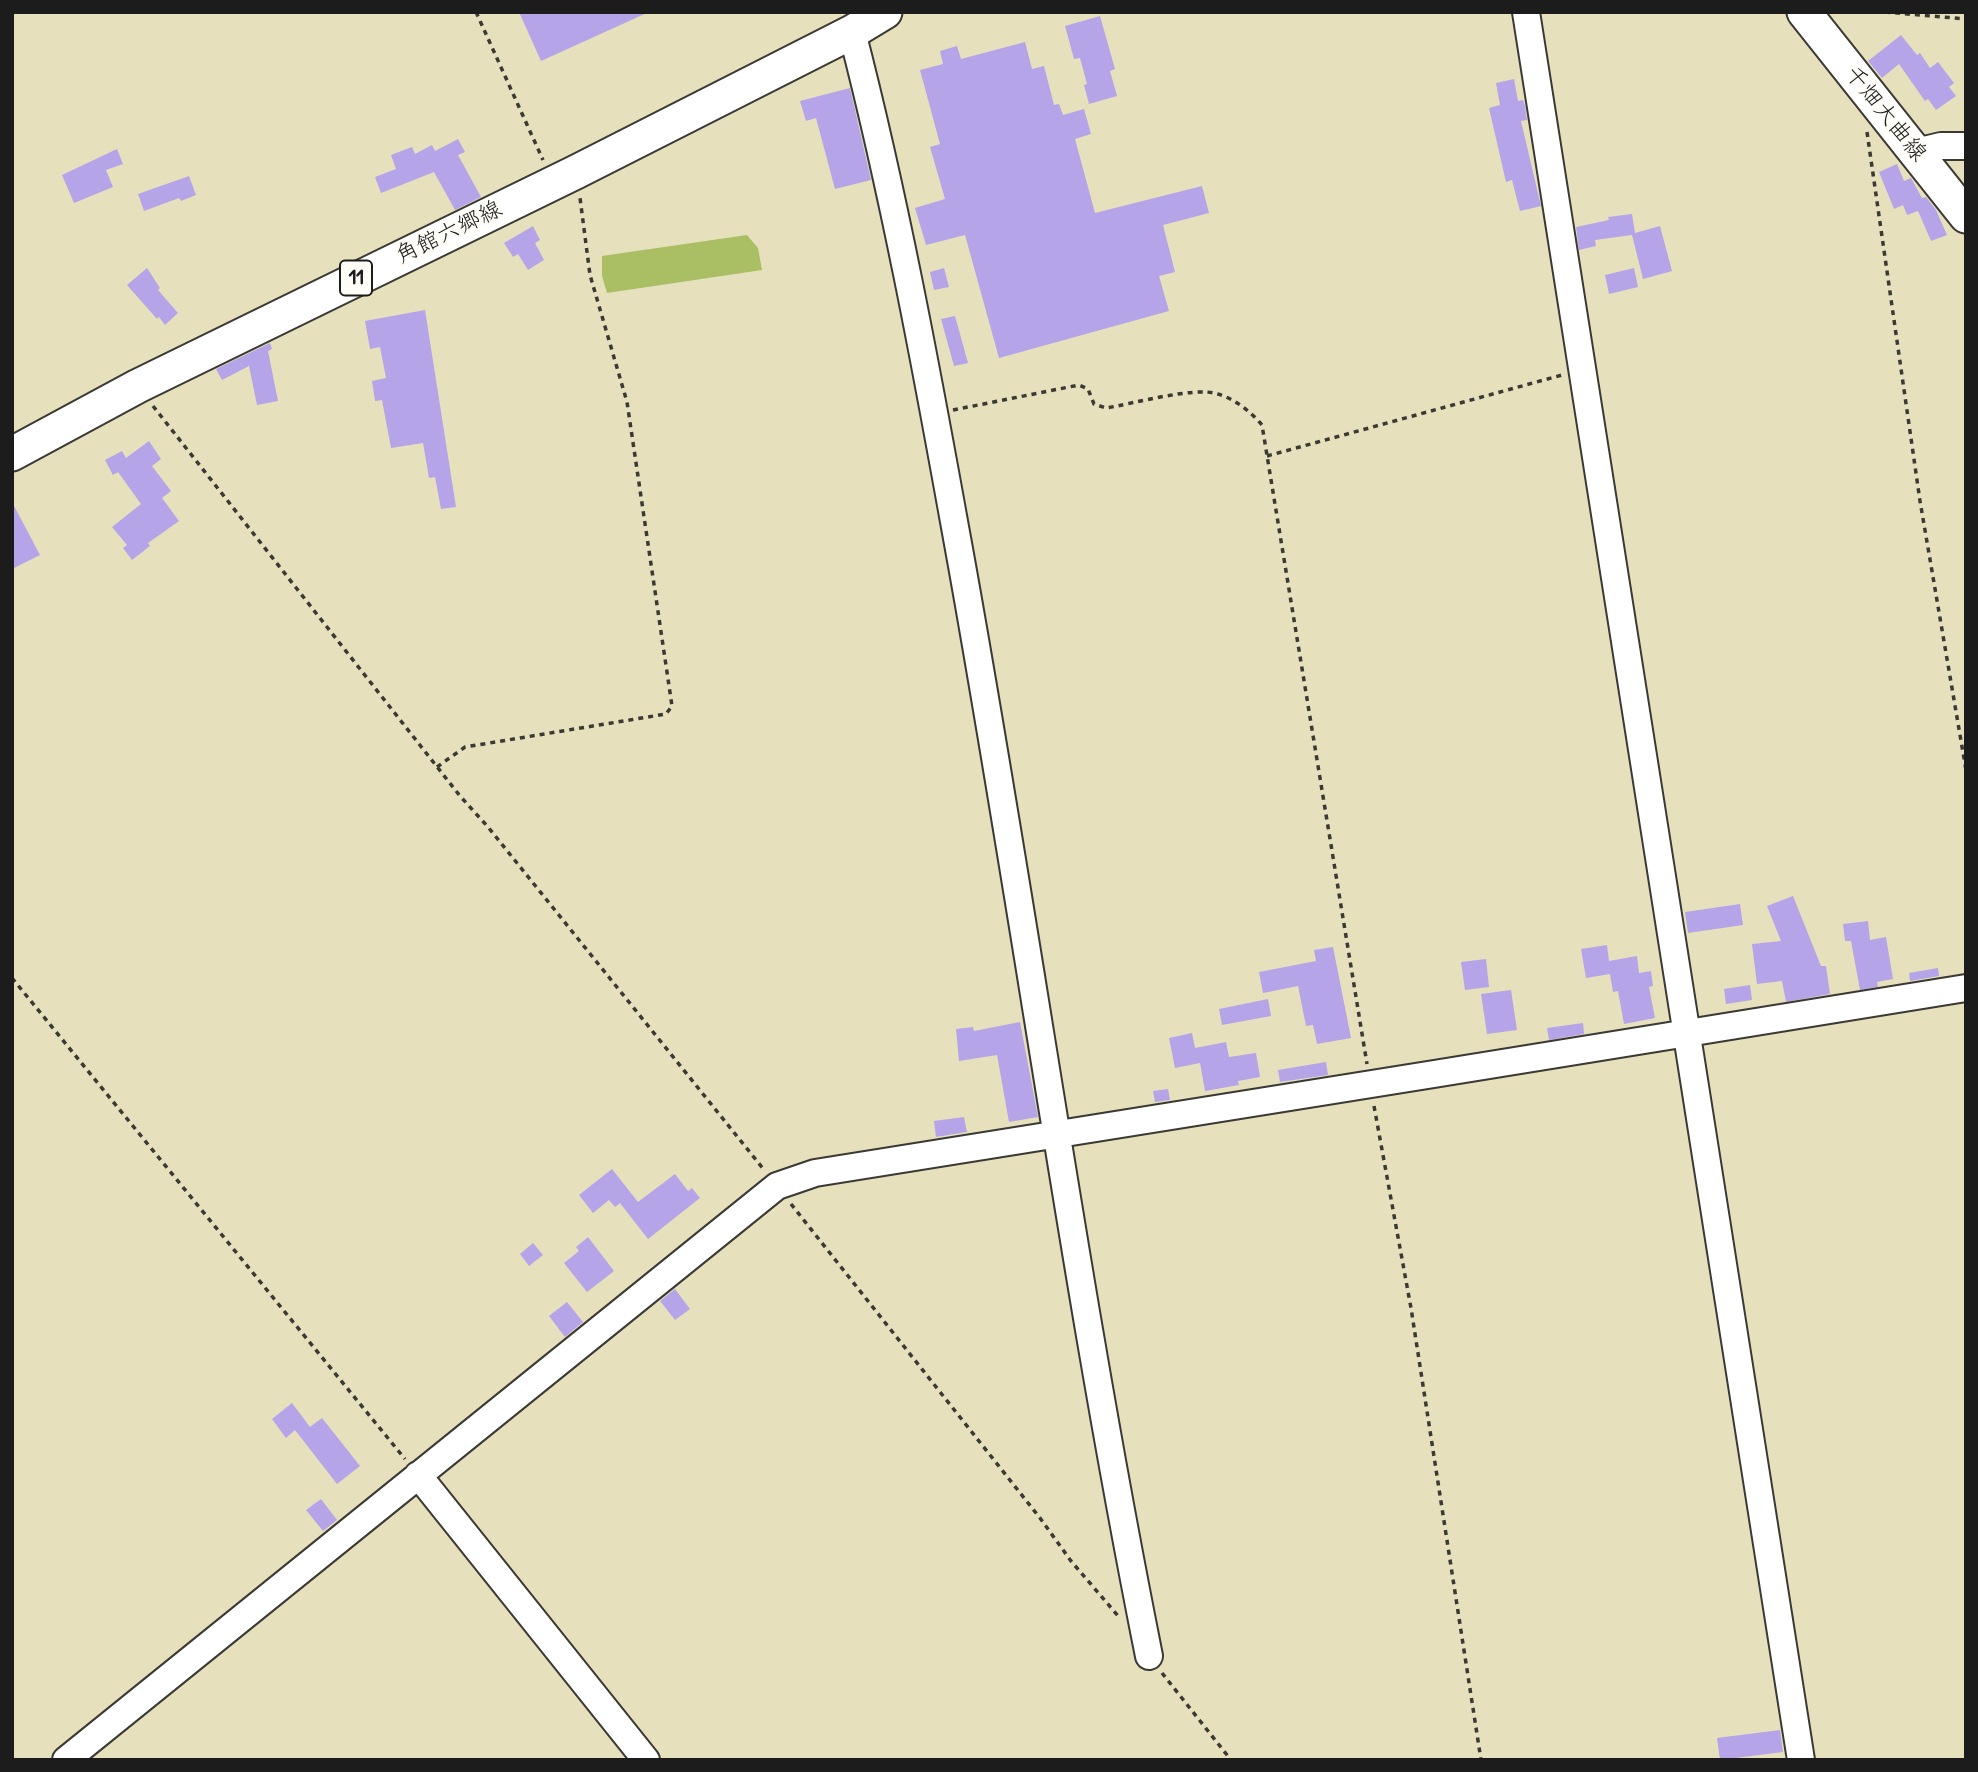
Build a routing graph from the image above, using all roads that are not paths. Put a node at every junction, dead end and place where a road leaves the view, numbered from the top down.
1 (885, 12) edge
2 (1526, 12) edge
3 (1804, 12) edge
4 (852, 32) junction
5 (1966, 146) edge
6 (1916, 152) junction
7 (1966, 216) edge
8 (12, 454) edge
9 (1966, 988) edge
10 (1687, 1034) junction
11 (1056, 1133) junction
12 (418, 1475) junction
13 (1149, 1656) road end
14 (66, 1760) edge
15 (646, 1760) edge
16 (1801, 1760) edge

1 - 4 main road, 角館六郷線 / 11
2 - 10 street
3 - 6 main road, 千畑大曲線
4 - 8 main road, 角館六郷線 / 11
4 - 11 street
5 - 6 street
6 - 7 main road, 千畑大曲線
9 - 10 street
10 - 11 street
10 - 16 street
11 - 12 street
11 - 13 street
12 - 14 street
12 - 15 street

